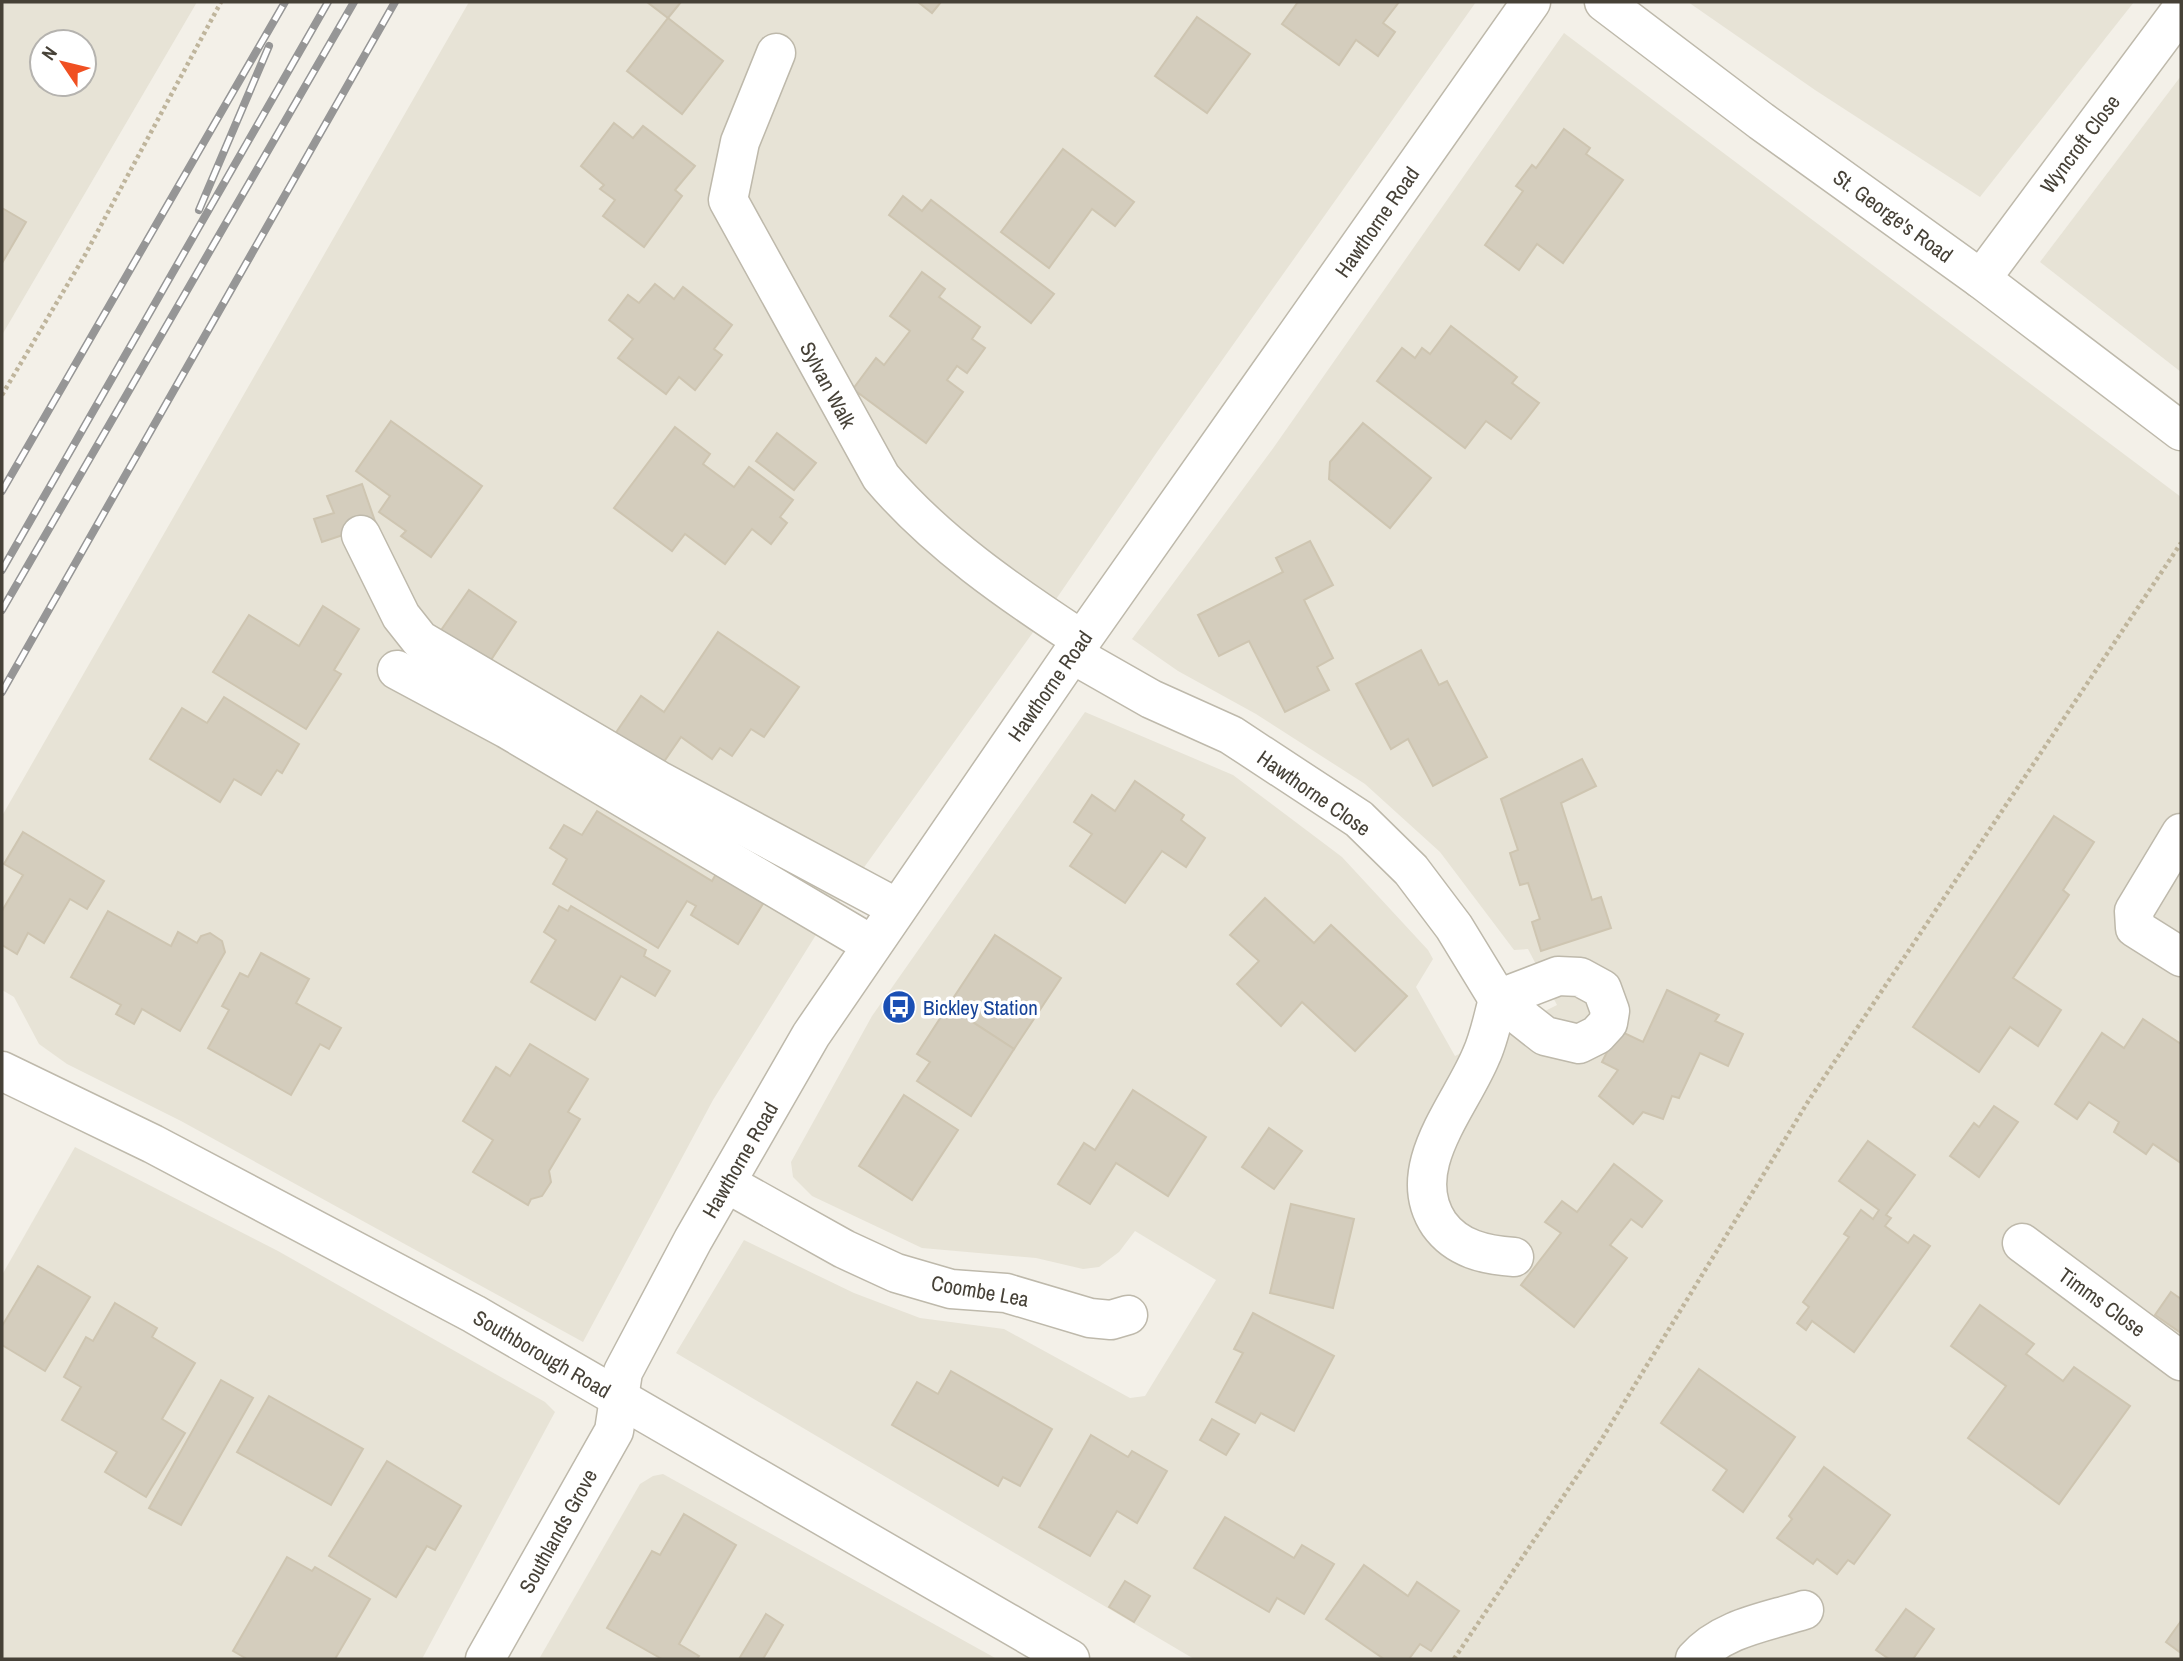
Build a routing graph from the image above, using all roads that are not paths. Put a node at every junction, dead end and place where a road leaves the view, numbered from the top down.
1 (1531, 2) edge
2 (1604, 2) edge
3 (2181, 10) edge
4 (776, 52) dead end
5 (1981, 279) junction
6 (2181, 431) edge
7 (361, 535) dead end
8 (1077, 647) junction
9 (397, 670) dead end
10 (2181, 833) edge
11 (897, 908) junction
12 (872, 945) junction
13 (2181, 957) edge
14 (2, 1071) edge
15 (726, 1183) junction
16 (2022, 1243) dead end
17 (1514, 1256) dead end
18 (1128, 1315) dead end
19 (2181, 1361) edge
20 (620, 1399) junction
21 (1804, 1611) dead end
22 (485, 1659) edge
23 (1070, 1659) edge
24 (1695, 1659) edge

1 - 8 street, Hawthorne Road
2 - 5 street, St. George's Road
3 - 5 street, Wyncroft Close
4 - 8 street, Sylvan Walk
5 - 6 street, St. George's Road
7 - 11 street
8 - 11 street, Hawthorne Road
8 - 17 street, Hawthorne Close
9 - 12 street
10 - 13 street
11 - 12 street, Hawthorne Road
12 - 15 street, Hawthorne Road
14 - 20 street, Southborough Road
15 - 18 street, Coombe Lea
15 - 20 street, Hawthorne Road
16 - 19 street, Timms Close
20 - 22 street, Southlands Grove
20 - 23 street, Southborough Road
21 - 24 street

